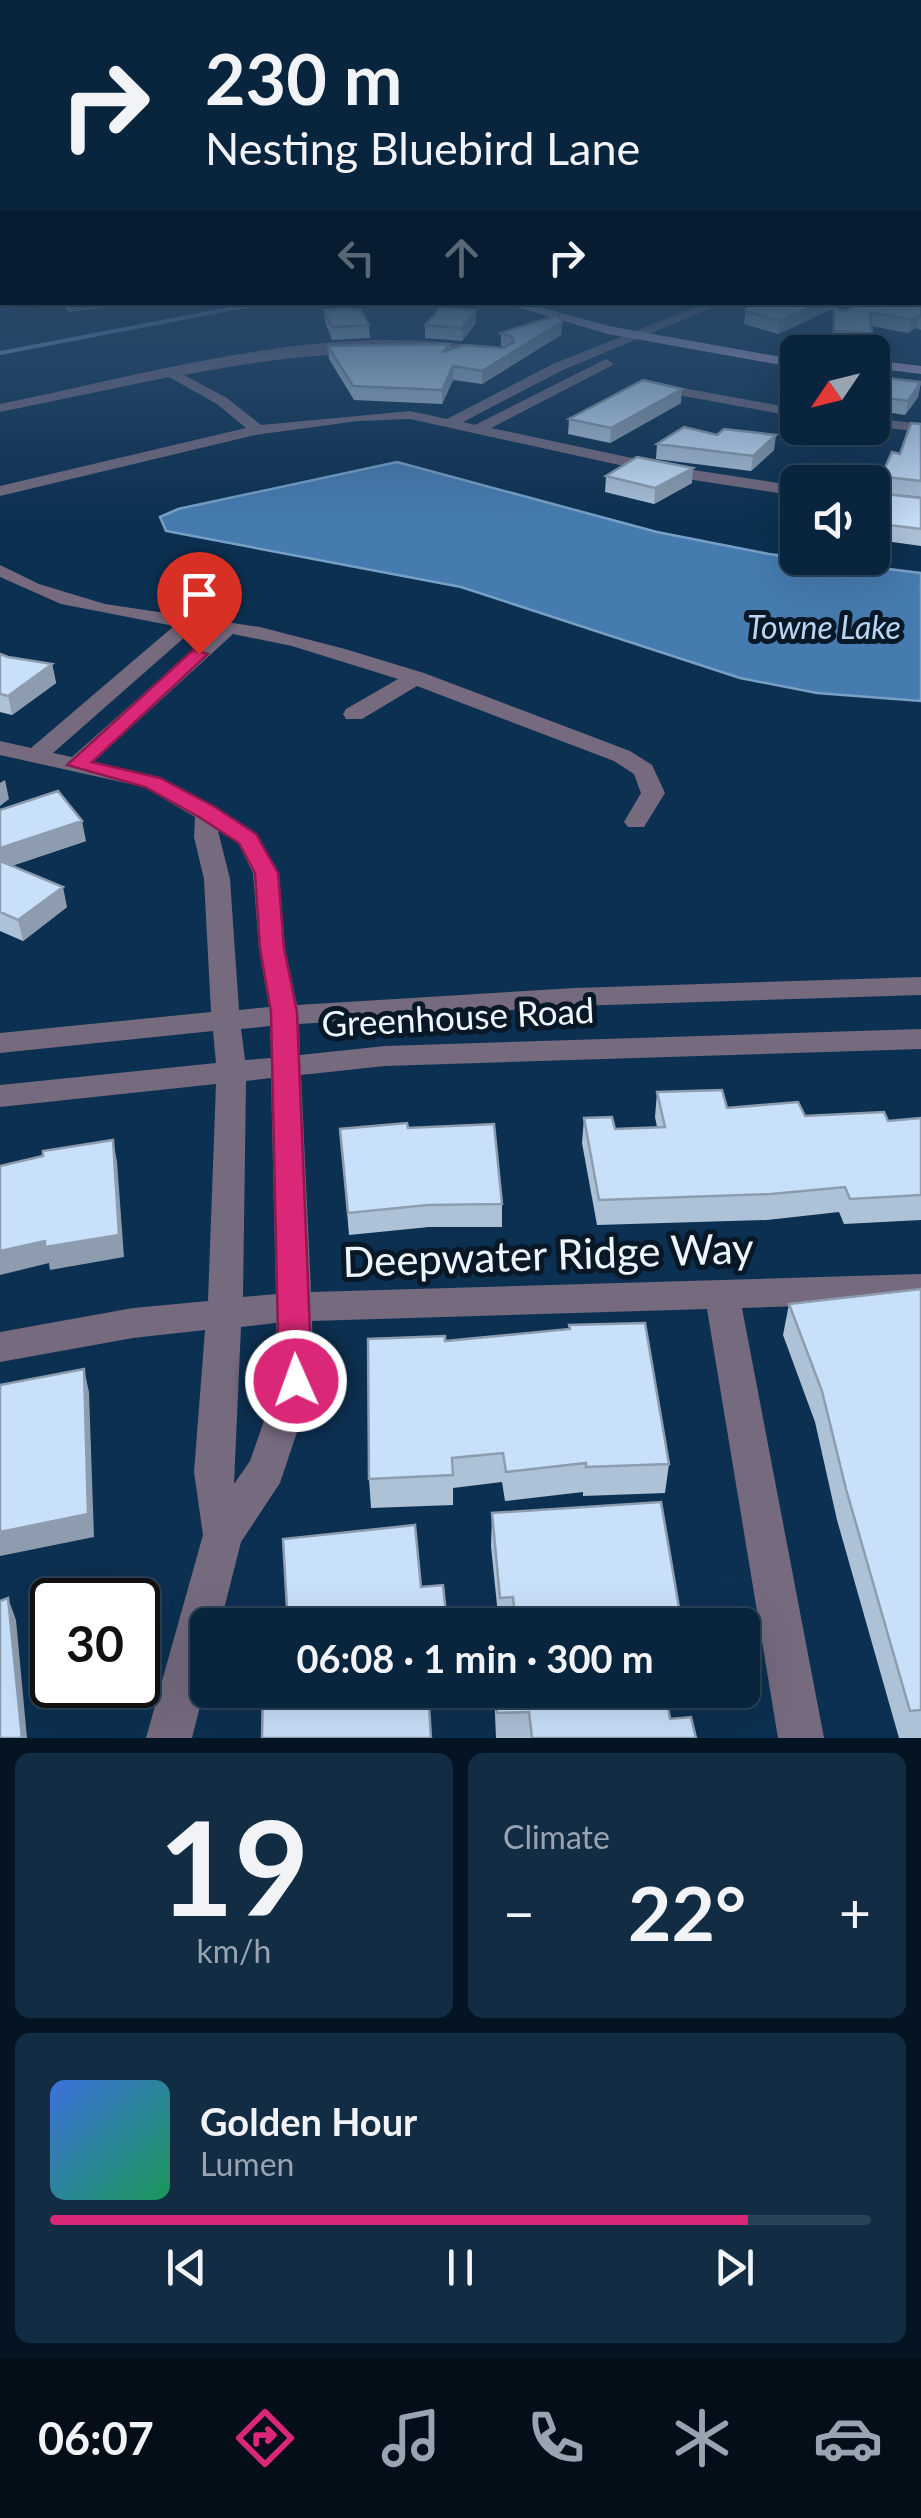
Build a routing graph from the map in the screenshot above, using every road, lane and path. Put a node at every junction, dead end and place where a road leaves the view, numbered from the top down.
1 (238, 361) edge
2 (577, 361) edge
3 (601, 361) edge
4 (890, 366) edge
5 (921, 370) edge
6 (171, 373) junction
7 (890, 376) edge
8 (921, 380) edge
9 (648, 386) edge
10 (0, 408) edge
11 (780, 409) edge
12 (450, 423) junction
13 (890, 424) edge
14 (921, 428) edge
15 (257, 429) junction
16 (478, 429) junction
17 (780, 489) edge
18 (0, 491) edge
19 (890, 502) edge
20 (921, 506) edge
21 (0, 570) edge
22 (189, 623) junction
23 (226, 630) junction
24 (417, 678) junction
25 (354, 714) dead end
26 (0, 748) edge
27 (36, 756) junction
28 (77, 765) junction
29 (207, 812) junction
30 (636, 822) dead end
31 (921, 986) edge
32 (284, 1012) junction
33 (225, 1017) junction
34 (921, 1039) edge
35 (0, 1043) edge
36 (286, 1064) junction
37 (231, 1069) junction
38 (0, 1096) edge
39 (921, 1288) edge
40 (722, 1296) junction
41 (294, 1307) junction
42 (224, 1317) junction
43 (0, 1347) edge
44 (223, 1535) junction
45 (169, 1738) edge
46 (801, 1738) edge

1 - 6 street
2 - 12 street
3 - 16 street
4 - 5 main road
6 - 10 street
6 - 15 street
7 - 8 main road
9 - 11 street
12 - 15 street
12 - 16 street
13 - 14 street
15 - 18 street
16 - 17 street
19 - 20 street
21 - 22 street
22 - 23 street
22 - 27 street
23 - 24 street
23 - 28 street
24 - 25 street
24 - 30 street
26 - 27 street
27 - 28 street
28 - 29 street
29 - 32 street
29 - 33 street
31 - 32 street, Greenhouse Road
32 - 33 street, Greenhouse Road
32 - 36 street
33 - 35 street, Greenhouse Road
33 - 37 street
34 - 36 street, Greenhouse Road
36 - 37 street, Greenhouse Road
36 - 41 street
37 - 38 street, Greenhouse Road
37 - 42 street
39 - 40 street, Deepwater Ridge Way
40 - 41 street, Deepwater Ridge Way
40 - 46 street
41 - 42 street, Deepwater Ridge Way
41 - 44 street
42 - 43 street, Deepwater Ridge Way
42 - 44 street
44 - 45 street

